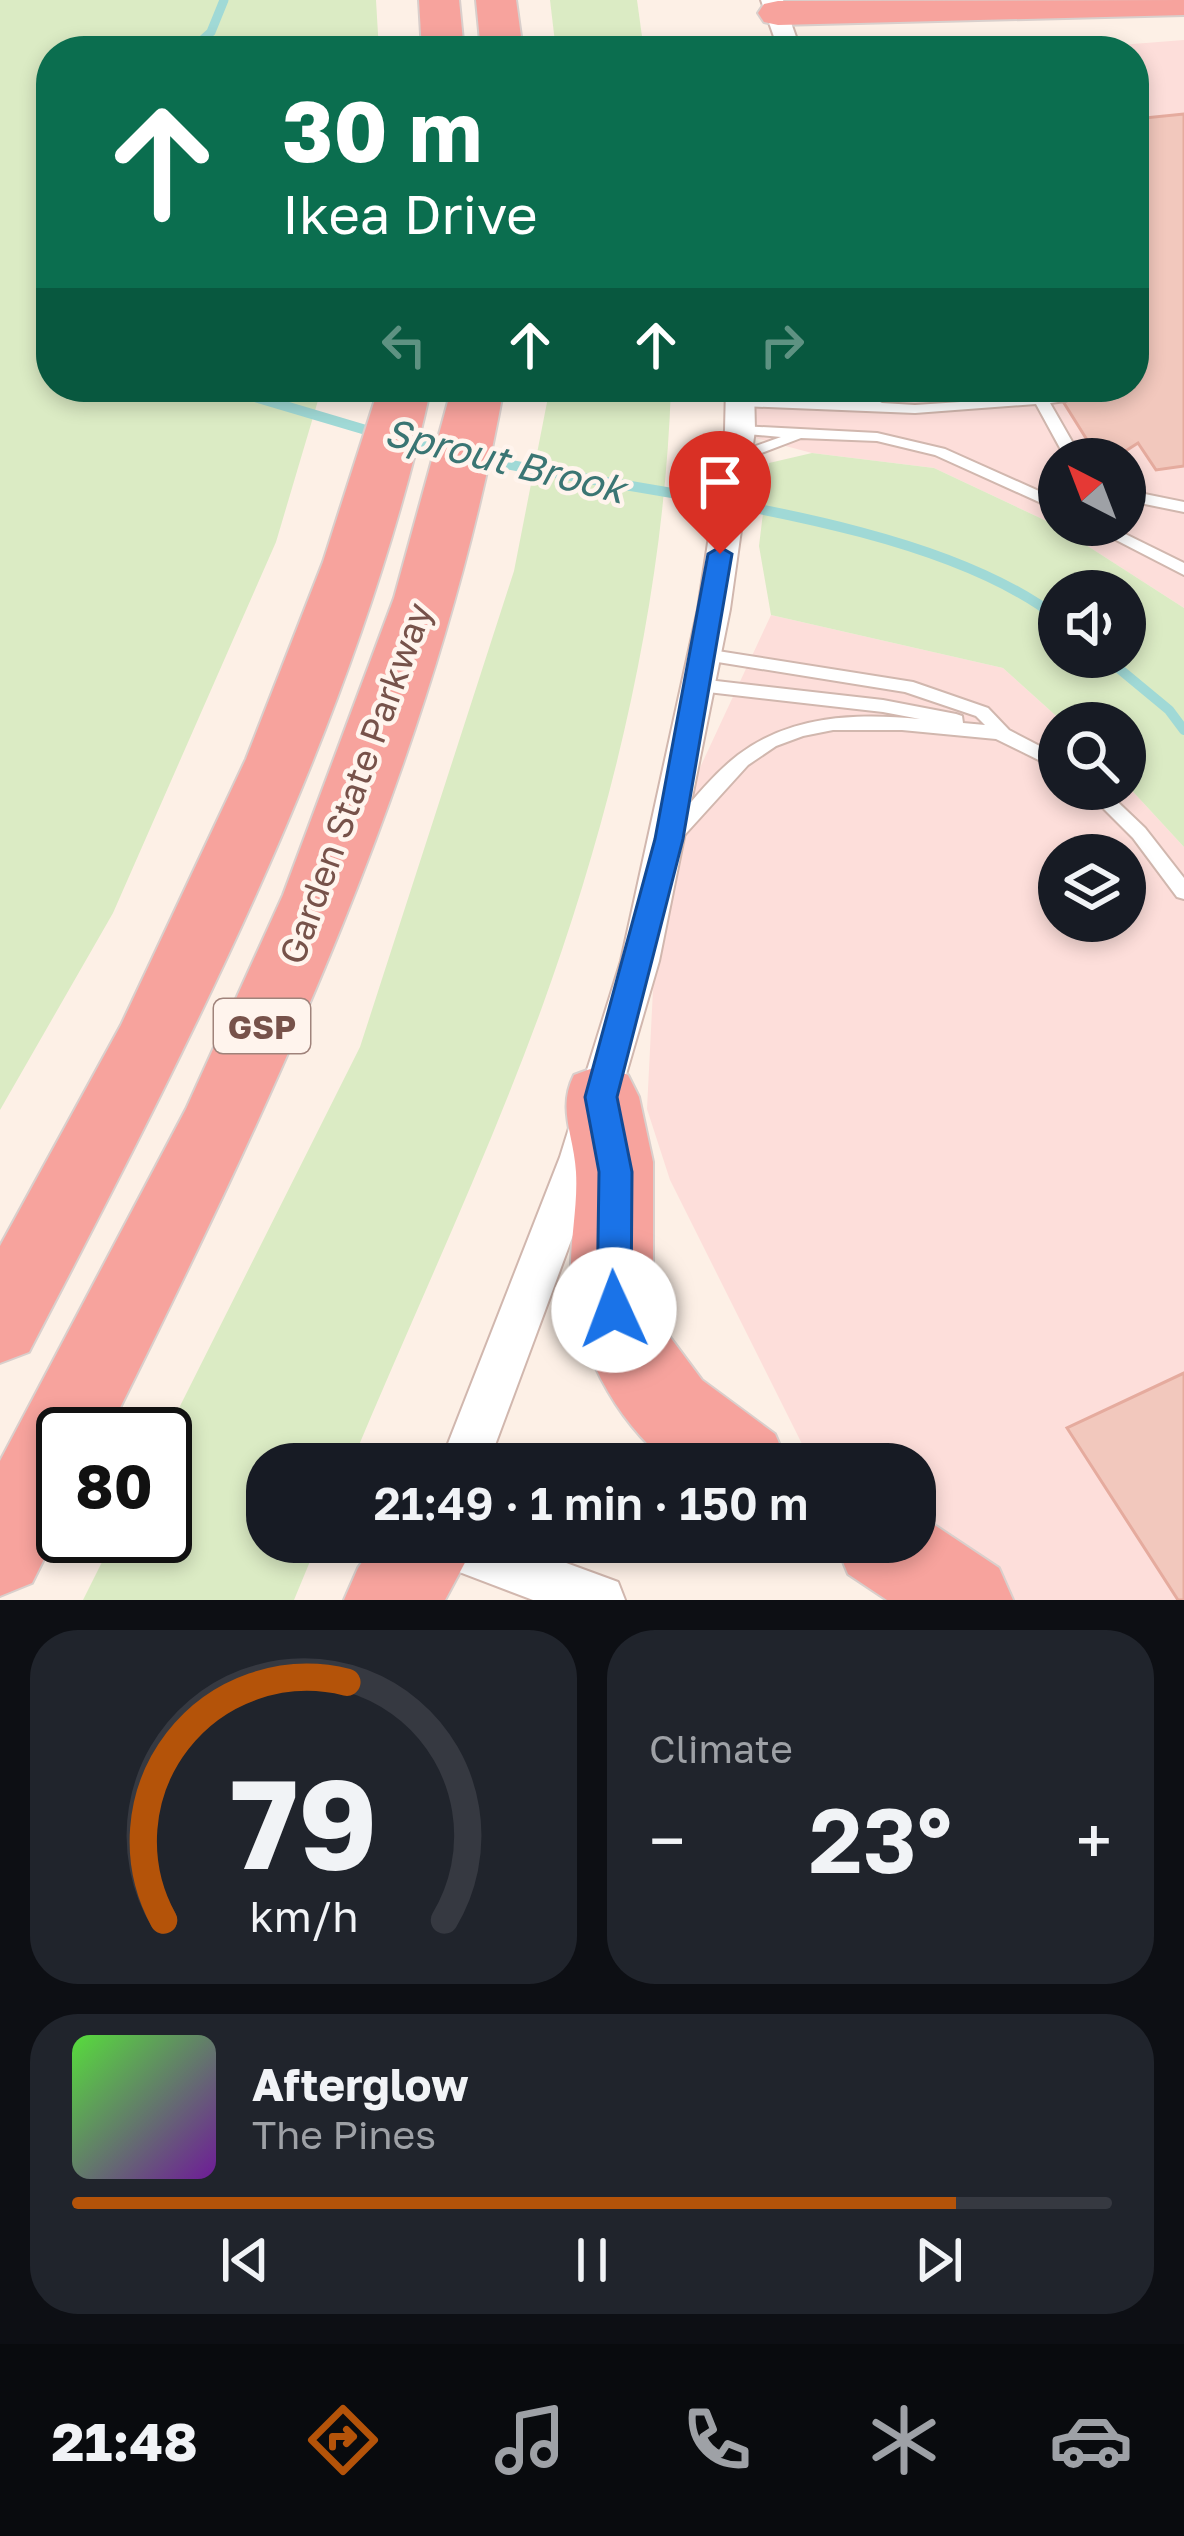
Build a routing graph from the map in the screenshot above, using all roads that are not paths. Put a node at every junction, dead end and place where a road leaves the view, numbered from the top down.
1 (439, 0) edge
2 (496, 0) edge
3 (1184, 3) edge
4 (780, 21) edge
5 (442, 36) edge
6 (500, 36) edge
7 (873, 402) edge
8 (982, 402) edge
9 (1042, 402) edge
10 (885, 407) junction
11 (397, 420) edge
12 (738, 420) edge
13 (470, 429) edge
14 (804, 433) junction
15 (1062, 438) edge
16 (1038, 496) edge
17 (1146, 499) edge
18 (1184, 507) edge
19 (1137, 546) edge
20 (1184, 570) edge
21 (702, 670) junction
22 (1002, 733) junction
23 (1038, 753) edge
24 (1115, 810) edge
25 (669, 839) junction
26 (1184, 892) edge
27 (601, 1097) junction
28 (0, 1325) edge
29 (472, 1443) edge
30 (712, 1443) edge
31 (0, 1551) edge
32 (417, 1563) edge
33 (431, 1563) edge
34 (499, 1563) edge
35 (912, 1563) edge
36 (390, 1600) edge
37 (428, 1600) edge
38 (600, 1600) edge
39 (967, 1600) edge

1 - 5 highway
2 - 6 highway
3 - 4 highway
7 - 10 lane
8 - 10 lane
9 - 15 lane
10 - 12 lane
11 - 28 highway, GSP
12 - 14 lane
12 - 14 lane
12 - 21 street
13 - 31 highway, Garden State Parkway / GSP
14 - 16 lane
17 - 18 lane
19 - 20 lane
21 - 22 lane
21 - 22 lane
21 - 25 street
22 - 23 lane
22 - 25 lane
24 - 26 lane
25 - 27 street
27 - 29 street
27 - 30 highway
32 - 36 highway
33 - 37 highway
34 - 38 street
35 - 39 highway

